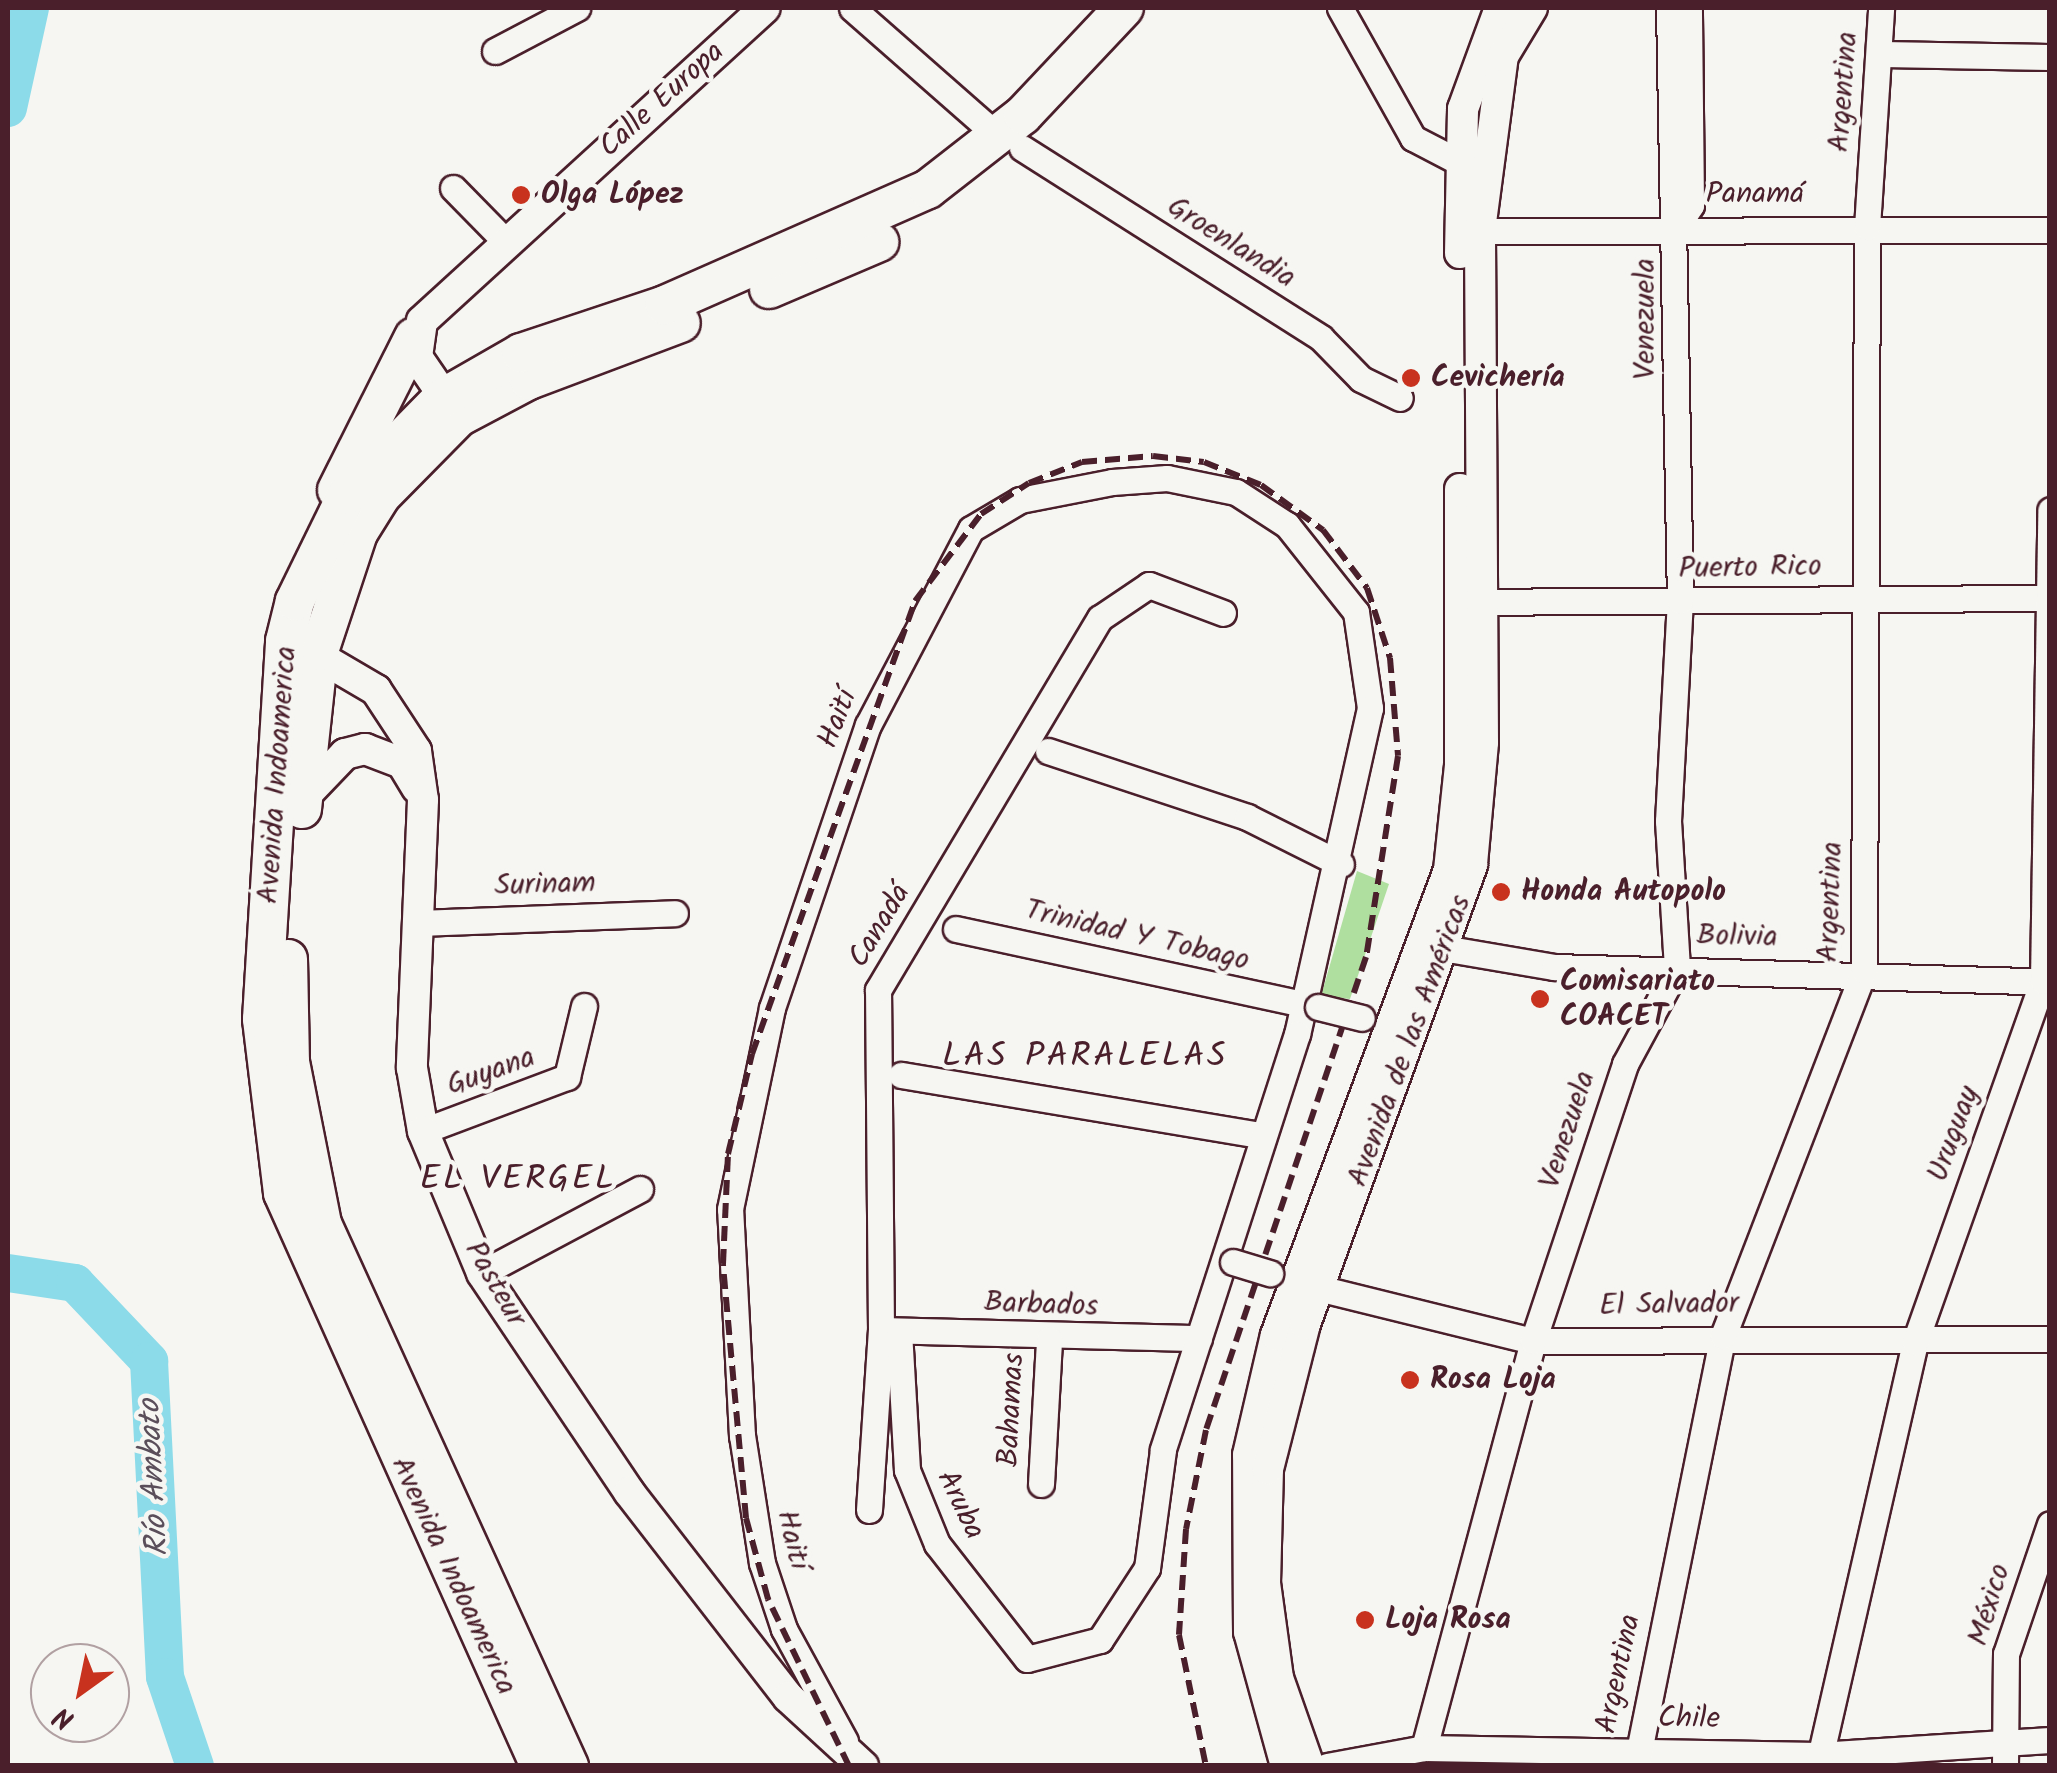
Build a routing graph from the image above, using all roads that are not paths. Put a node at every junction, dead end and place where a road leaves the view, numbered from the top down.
1 (577, 8) edge
2 (765, 8) edge
3 (852, 8) edge
4 (1124, 8) edge
5 (1152, 8) edge
6 (1340, 8) edge
7 (1500, 8) edge
8 (1532, 8) edge
9 (1669, 8) edge
10 (1689, 8) edge
11 (1882, 8) edge
12 (495, 51) dead end
13 (1880, 54) junction
14 (2050, 57) edge
15 (1011, 142) junction
16 (1460, 163) junction
17 (453, 188) dead end
18 (1677, 226) junction
19 (1867, 227) junction
20 (2050, 230) edge
21 (1470, 231) junction
22 (505, 241) junction
23 (414, 338) junction
24 (1400, 398) dead end
25 (450, 408) junction
26 (2050, 510) edge
27 (332, 521) junction
28 (2042, 598) junction
29 (1870, 599) junction
30 (1680, 601) junction
31 (1470, 603) junction
32 (1223, 613) dead end
33 (302, 646) junction
34 (1048, 751) dead end
35 (303, 798) junction
36 (423, 800) junction
37 (1340, 864) junction
38 (674, 913) dead end
39 (418, 922) junction
40 (956, 929) dead end
41 (1436, 948) junction
42 (1676, 968) junction
43 (1864, 970) junction
44 (2046, 982) edge
45 (584, 1006) dead end
46 (1310, 1008) junction
47 (1394, 1030) junction
48 (901, 1075) dead end
49 (422, 1131) junction
50 (1260, 1135) junction
51 (640, 1189) dead end
52 (1226, 1261) junction
53 (482, 1272) junction
54 (1295, 1281) junction
55 (890, 1330) junction
56 (1724, 1336) junction
57 (1199, 1338) junction
58 (1049, 1339) junction
59 (2050, 1339) edge
60 (1533, 1341) junction
61 (1915, 1342) junction
62 (1041, 1484) dead end
63 (869, 1510) dead end
64 (2050, 1524) edge
65 (2050, 1740) edge
66 (1424, 1748) junction
67 (2005, 1754) edge
68 (1636, 1758) edge
69 (1818, 1760) edge
70 (863, 1765) edge
71 (540, 1766) edge
72 (569, 1766) edge
73 (1286, 1766) edge
74 (1309, 1766) edge
75 (1327, 1766) edge

1 - 12 street
2 - 22 street, Calle Europa
3 - 15 street, Groenlandia
4 - 15 main road, Avenida Indoamerica
5 - 15 main road, Avenida Indoamerica
6 - 16 street
7 - 16 street, Avenida de las Américas
8 - 21 street, Avenida de las Américas
9 - 18 street, Venezuela
10 - 18 street, Venezuela
11 - 13 street, Argentina
13 - 14 street
13 - 19 street, Argentina
15 - 24 street, Groenlandia
15 - 25 main road, Avenida Indoamerica
16 - 21 street, Avenida de las Américas
17 - 22 street
18 - 19 street, Panamá
18 - 21 street, Panamá
18 - 30 street, Venezuela
19 - 20 street, Panamá
19 - 29 street, Argentina
21 - 31 street, Avenida de las Américas
22 - 23 street, Calle Europa
23 - 25 street
23 - 27 main road
25 - 27 main road, Avenida Indoamerica
25 - 33 main road, Avenida Indoamerica
26 - 28 street, Uruguay
27 - 33 main road, Avenida Indoamerica
28 - 29 street, Puerto Rico
28 - 44 street, Uruguay
29 - 30 street, Puerto Rico
29 - 43 street, Argentina
30 - 31 street, Puerto Rico
30 - 42 street, Venezuela
31 - 41 street, Avenida de las Américas
32 - 55 street, Canadá
33 - 35 main road, Avenida Indoamerica
33 - 36 street, Pasteur
33 - 71 main road, Avenida Indoamerica
34 - 37 street
35 - 36 street
35 - 72 main road, Avenida Indoamerica
36 - 39 street, Pasteur
37 - 46 street, Haití
37 - 70 street, Haití
38 - 39 street, Surinam
39 - 49 street, Pasteur
40 - 46 street, Trinidad Y Tobago
41 - 42 street, Bolivia
41 - 47 street, Avenida de las Américas
41 - 54 street, Avenida de las Américas
42 - 43 street, Bolivia
42 - 60 street, Venezuela
43 - 44 street, Bolivia
43 - 56 street, Argentina
44 - 61 street, Uruguay
45 - 49 street, Guyana
46 - 47 street, Trinidad Y Tobago, bridge
46 - 50 street, Haití
47 - 54 street, Avenida de las Américas
48 - 50 street
49 - 53 street, Pasteur
50 - 52 street
51 - 53 street
52 - 54 street, El Salvador, bridge
52 - 57 street
53 - 70 street, Pasteur
54 - 60 street, El Salvador
54 - 73 street, Avenida de las Américas
54 - 74 street, Avenida de las Américas
55 - 57 street, Aruba
55 - 58 street, Barbados
55 - 63 street, Canadá
56 - 60 street, El Salvador
56 - 61 street, El Salvador
56 - 68 street, Argentina
57 - 58 street, Barbados
58 - 62 street, Bahamas
59 - 61 street, El Salvador
60 - 66 street, Venezuela
61 - 69 street, Uruguay
64 - 67 street, México
65 - 67 street, Chile
66 - 68 street, Chile
66 - 75 street, Chile
67 - 69 street, Chile
68 - 69 street, Chile

